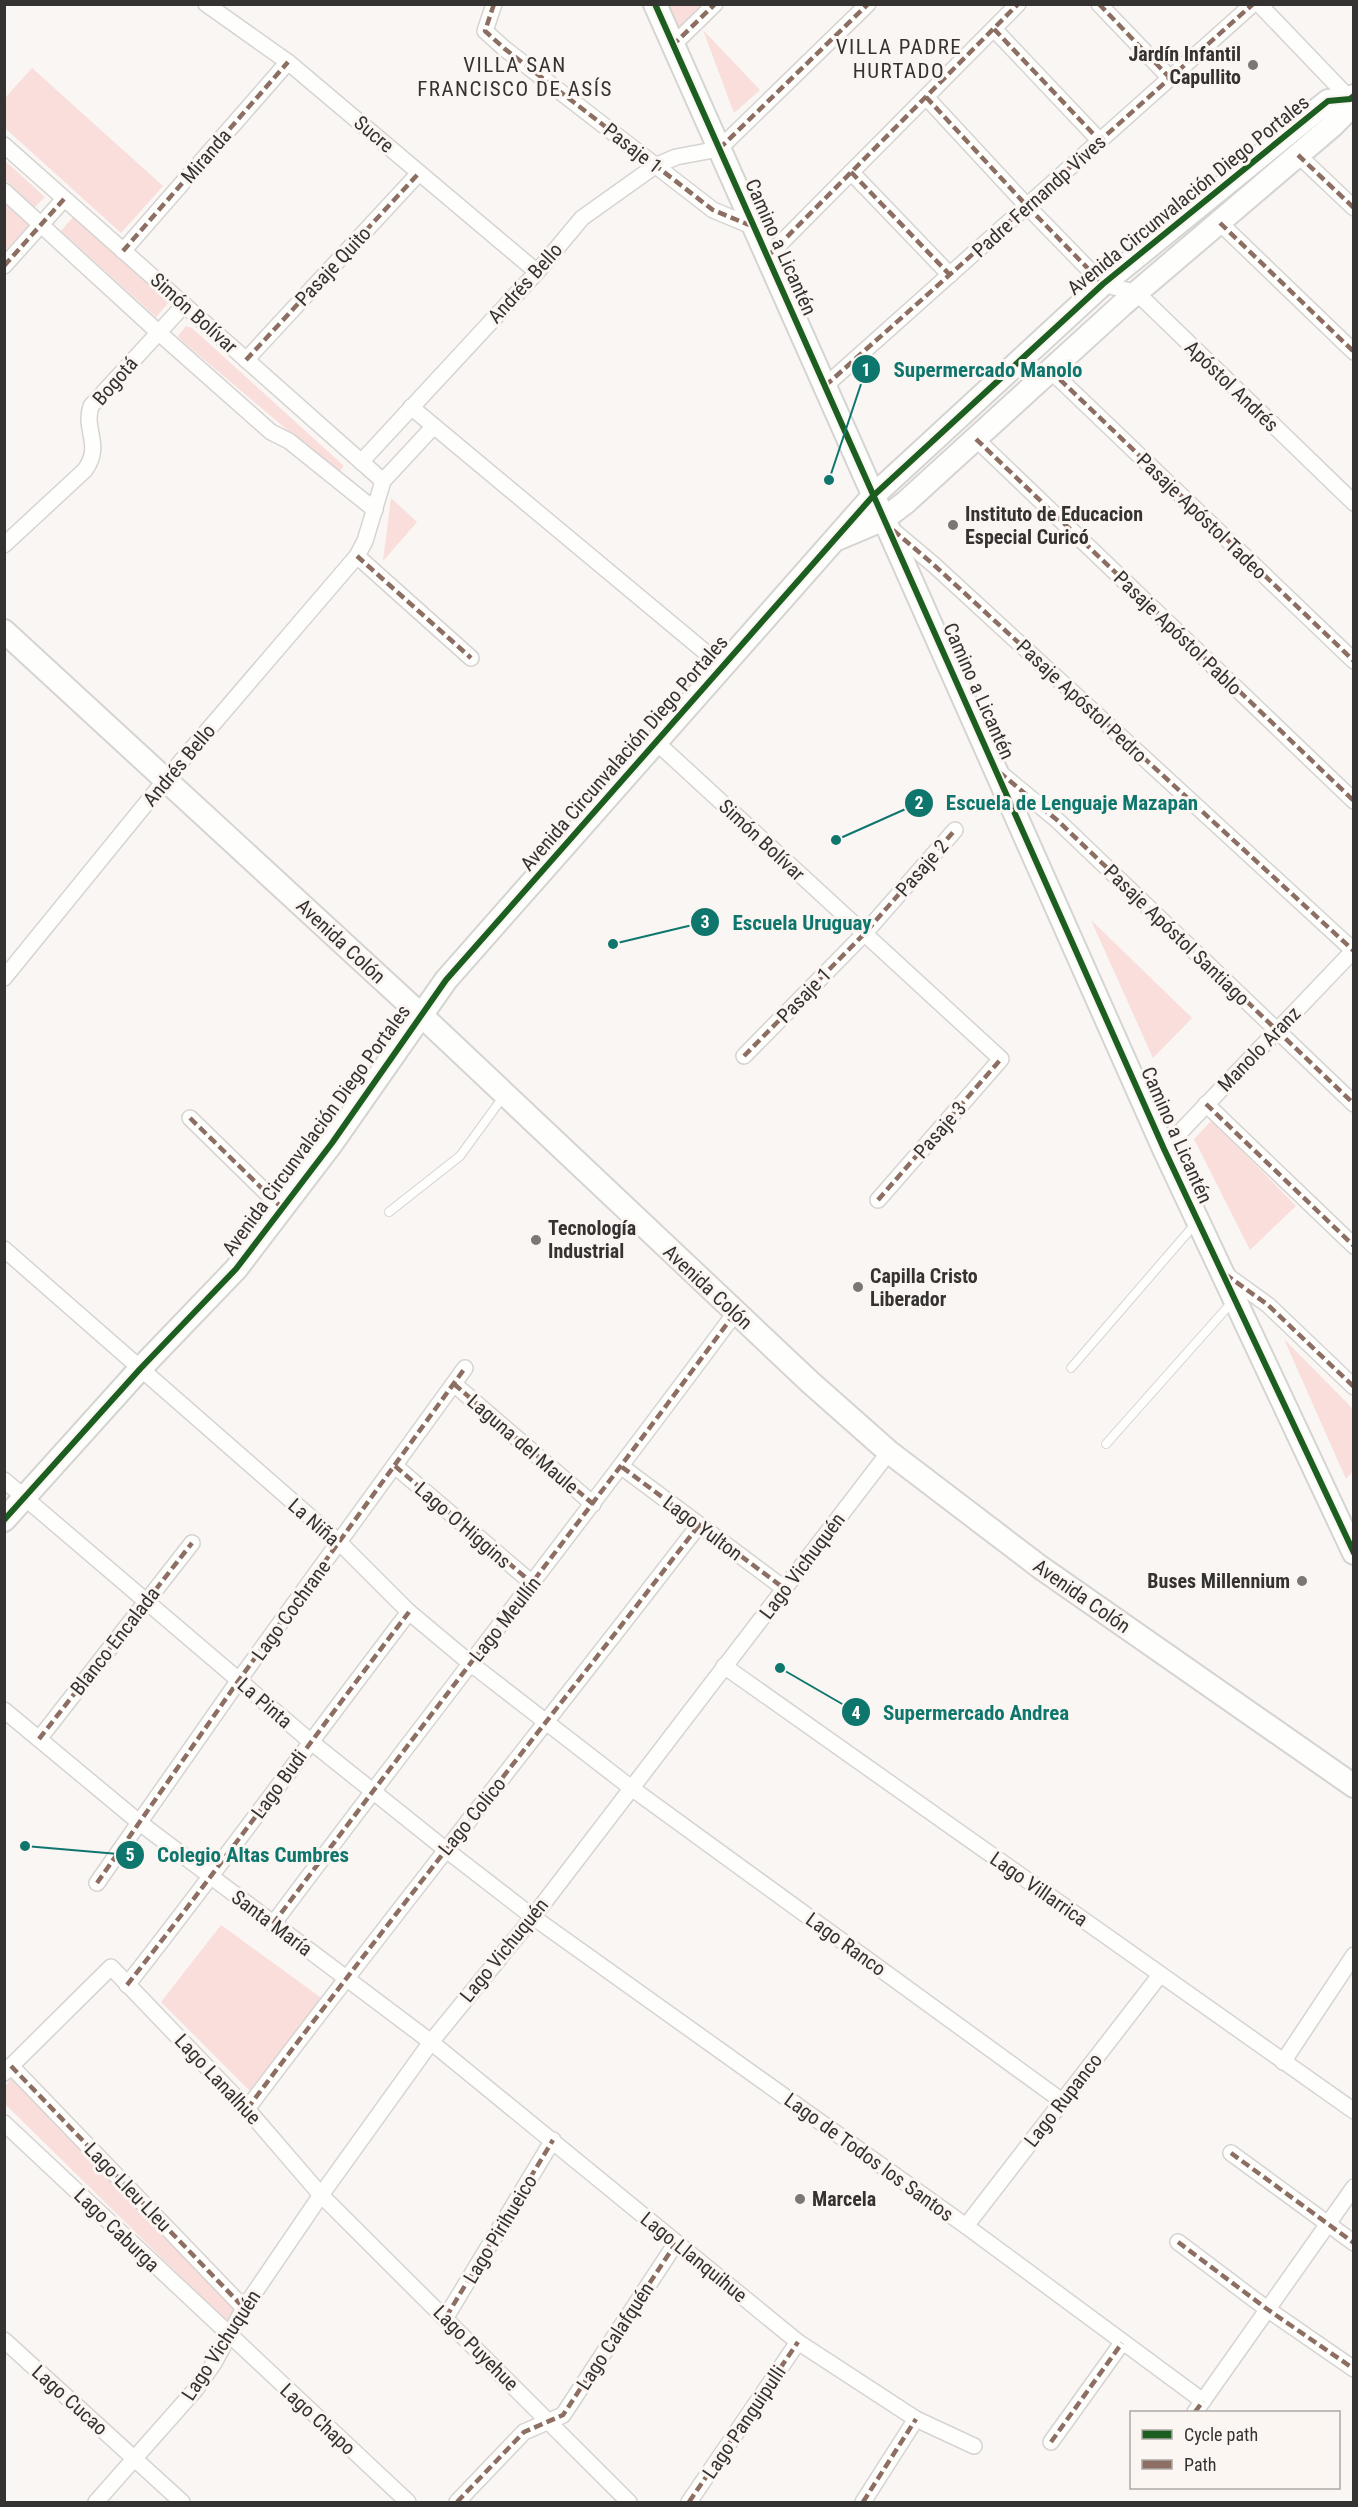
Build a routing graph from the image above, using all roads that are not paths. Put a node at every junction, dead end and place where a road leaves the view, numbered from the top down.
1 (206, 4) edge
2 (494, 4) edge
3 (655, 4) edge
4 (715, 4) edge
5 (868, 4) edge
6 (1018, 4) edge
7 (1100, 4) edge
8 (1252, 4) edge
9 (1259, 4) edge
10 (994, 29) junction
11 (672, 46) junction
12 (288, 62) junction
13 (1170, 78) junction
14 (926, 97) junction
15 (1352, 98) edge
16 (1100, 141) junction
17 (4, 145) edge
18 (719, 148) junction
19 (1298, 155) junction
20 (655, 166) junction
21 (851, 172) junction
22 (419, 173) junction
23 (4, 191) edge
24 (64, 199) junction
25 (1027, 206) junction
26 (1353, 208) edge
27 (1220, 223) junction
28 (41, 225) junction
29 (754, 227) junction
30 (123, 251) junction
31 (768, 256) junction
32 (4, 266) edge
33 (537, 272) junction
34 (950, 275) junction
35 (1103, 284) junction
36 (1137, 293) junction
37 (184, 305) junction
38 (158, 332) junction
39 (1353, 352) edge
40 (246, 360) junction
41 (1050, 370) junction
42 (825, 386) junction
43 (411, 407) junction
44 (434, 426) junction
45 (976, 439) junction
46 (361, 462) junction
47 (383, 481) junction
48 (873, 496) junction
49 (1353, 503) edge
50 (375, 510) junction
51 (886, 523) junction
52 (832, 540) junction
53 (4, 545) edge
54 (357, 556) junction
55 (4, 631) edge
56 (471, 658) dead end
57 (1353, 661) edge
58 (722, 666) junction
59 (656, 742) junction
60 (996, 770) junction
61 (166, 779) junction
62 (1353, 801) edge
63 (956, 830) dead end
64 (864, 934) junction
65 (1353, 950) edge
66 (4, 978) edge
67 (421, 1015) junction
68 (1276, 1030) junction
69 (744, 1056) dead end
70 (1001, 1059) joint
71 (505, 1095) junction
72 (1206, 1104) junction
73 (1353, 1104) edge
74 (190, 1118) dead end
75 (1164, 1149) junction
76 (878, 1200) dead end
77 (283, 1209) junction
78 (389, 1212) dead end
79 (1197, 1222) junction
80 (1353, 1246) edge
81 (4, 1249) edge
82 (1221, 1271) junction
83 (1234, 1300) junction
84 (735, 1313) junction
85 (465, 1368) dead end
86 (1071, 1368) dead end
87 (140, 1369) junction
88 (454, 1384) junction
89 (1353, 1387) edge
90 (1106, 1444) dead end
91 (889, 1452) junction
92 (395, 1466) junction
93 (622, 1467) junction
94 (4, 1480) edge
95 (25, 1497) junction
96 (593, 1504) junction
97 (4, 1520) edge
98 (699, 1525) junction
99 (192, 1543) dead end
100 (340, 1543) junction
101 (1353, 1553) edge
102 (532, 1583) junction
103 (785, 1589) junction
104 (147, 1600) junction
105 (409, 1612) junction
106 (470, 1663) junction
107 (724, 1666) junction
108 (239, 1680) junction
109 (4, 1710) edge
110 (548, 1722) junction
111 (39, 1739) junction
112 (310, 1741) junction
113 (1353, 1786) edge
114 (630, 1787) junction
115 (372, 1791) junction
116 (140, 1822) junction
117 (445, 1849) junction
118 (211, 1878) junction
119 (97, 1883) dead end
120 (533, 1917) junction
121 (273, 1924) junction
122 (1353, 1955) edge
123 (1160, 1975) junction
124 (345, 1979) junction
125 (128, 1985) junction
126 (430, 2042) junction
127 (1283, 2062) junction
128 (8, 2070) edge
129 (1062, 2101) junction
130 (247, 2109) junction
131 (1353, 2111) edge
132 (4, 2123) edge
133 (553, 2140) junction
134 (1231, 2153) dead end
135 (1353, 2187) edge
136 (321, 2195) junction
137 (1326, 2224) junction
138 (966, 2226) junction
139 (1178, 2242) dead end
140 (676, 2243) junction
141 (1353, 2243) edge
142 (244, 2308) junction
143 (1267, 2309) junction
144 (446, 2317) junction
145 (229, 2336) junction
146 (4, 2340) edge
147 (798, 2342) junction
148 (1122, 2343) junction
149 (1353, 2369) edge
150 (1199, 2407) edge
151 (916, 2419) junction
152 (548, 2421) junction
153 (1051, 2442) dead end
154 (974, 2446) dead end
155 (136, 2460) junction
156 (96, 2502) edge
157 (182, 2502) edge
158 (408, 2502) edge
159 (457, 2502) edge
160 (629, 2502) edge
161 (689, 2502) edge
162 (863, 2502) edge

1 - 12 street, Sucre
2 - 20 street, Pasaje 1
3 - 11 street, Camino a Licantén
4 - 11 street
5 - 18 street
6 - 10 street
7 - 13 street
8 - 13 street, Padre Fernandp Vives
9 - 15 street
10 - 14 street
10 - 16 street
11 - 18 street, Camino a Licantén
12 - 22 street, Sucre
12 - 30 street, Miranda
13 - 16 street, Padre Fernandp Vives
14 - 21 street
14 - 25 street
15 - 19 street, Avenida Circunvalación Diego Portales
15 - 35 street, Avenida Circunvalación Diego Portales
16 - 25 street, Padre Fernandp Vives
17 - 24 street, Simón Bolívar
18 - 20 street, Andrés Bello
18 - 29 street, Camino a Licantén
19 - 26 street
19 - 27 street, Avenida Circunvalación Diego Portales
20 - 29 street, Pasaje 1
20 - 33 street, Andrés Bello
21 - 31 street
21 - 34 street
22 - 33 street, Sucre
22 - 40 street, Pasaje Quito
23 - 28 street, Simón Bolívar
24 - 28 street
24 - 30 street, Simón Bolívar
25 - 34 street, Padre Fernandp Vives
25 - 35 street
27 - 36 street, Avenida Circunvalación Diego Portales
27 - 39 street
28 - 32 street
28 - 38 street, Simón Bolívar
29 - 31 street, Camino a Licantén
30 - 37 street, Simón Bolívar
31 - 42 street, Camino a Licantén
33 - 43 street, Andrés Bello
34 - 42 street, Padre Fernandp Vives
35 - 36 street, Apóstol Andrés
35 - 48 street, Avenida Circunvalación Diego Portales
36 - 41 street, Avenida Circunvalación Diego Portales
36 - 49 street, Apóstol Andrés
37 - 38 street, Bogotá
37 - 40 street, Simón Bolívar
38 - 50 street, Simón Bolívar
38 - 53 street, Bogotá
40 - 46 street, Simón Bolívar
41 - 45 street, Avenida Circunvalación Diego Portales
41 - 57 street, Pasaje Apóstol Tadeo
42 - 48 street, Camino a Licantén
43 - 44 street
43 - 46 street, Andrés Bello
44 - 47 street, Andrés Bello
44 - 58 street
45 - 51 street, Avenida Circunvalación Diego Portales
45 - 62 street, Pasaje Apóstol Pablo
46 - 47 street, Simón Bolívar
47 - 50 street, Andrés Bello
48 - 51 street, Camino a Licantén
48 - 52 street, Avenida Circunvalación Diego Portales
50 - 54 street, Andrés Bello
51 - 52 street, Avenida Circunvalación Diego Portales
51 - 60 street, Camino a Licantén
51 - 65 street, Pasaje Apóstol Pedro
52 - 58 street, Avenida Circunvalación Diego Portales
54 - 56 street
54 - 61 street, Andrés Bello
55 - 61 street, Avenida Colón
58 - 59 street, Avenida Circunvalación Diego Portales
59 - 64 street, Simón Bolívar
59 - 67 street, Avenida Circunvalación Diego Portales
60 - 68 street, Pasaje Apóstol Santiago
60 - 75 street, Camino a Licantén
61 - 66 street, Andrés Bello
61 - 67 street, Avenida Colón
63 - 64 street, Pasaje 2
64 - 69 street, Pasaje 1
64 - 70 street, Simón Bolívar
65 - 68 street, Manolo Aranz
67 - 71 street, Avenida Colón
67 - 77 street, Avenida Circunvalación Diego Portales
68 - 72 street, Manolo Aranz
68 - 73 street, Pasaje Apóstol Santiago
70 - 76 street, Pasaje 3
71 - 78 lane
71 - 84 street, Avenida Colón
72 - 75 street, Manolo Aranz
72 - 80 street
74 - 77 street
75 - 79 street, Camino a Licantén
77 - 87 street, Avenida Circunvalación Diego Portales
79 - 82 street, Camino a Licantén
79 - 86 lane
81 - 87 street, La Niña
82 - 83 street, Camino a Licantén
82 - 89 street
83 - 90 lane
83 - 101 street, Camino a Licantén
84 - 91 street, Avenida Colón
84 - 93 street, Lago Meullín
85 - 88 street, Lago Cochrane
87 - 95 street, Avenida Circunvalación Diego Portales
87 - 100 street, La Niña
88 - 92 street, Lago Cochrane
88 - 96 street, Laguna del Maule
91 - 103 street, Lago Vichuquén
91 - 113 street, Avenida Colón
92 - 100 street, Lago Cochrane
92 - 102 street, Lago O'Higgins
93 - 96 street, Lago Meullín
93 - 98 street, Lago Yulton
94 - 95 street, La Pinta
95 - 97 street, Avenida Circunvalación Diego Portales
95 - 104 street, La Pinta
96 - 102 street, Lago Meullín
98 - 103 street, Lago Yulton
98 - 110 street, Lago Colico
99 - 104 street, Blanco Encalada
100 - 105 street, La Niña
100 - 108 street, Lago Cochrane
102 - 106 street, Lago Meullín
103 - 107 street, Lago Vichuquén
104 - 108 street, La Pinta
104 - 111 street, Blanco Encalada
105 - 106 street, La Niña
105 - 112 street, Lago Budi
106 - 110 street, La Niña
106 - 115 street, Lago Meullín
107 - 114 street, Lago Vichuquén
107 - 123 street, Lago Villarrica
108 - 112 street, La Pinta
108 - 116 street, Lago Cochrane
109 - 111 street, Santa María
110 - 114 street, La Niña
110 - 117 street, Lago Colico
111 - 116 street, Santa María
112 - 115 street, La Pinta
112 - 118 street, Lago Budi
114 - 120 street, Lago Vichuquén
114 - 129 street, Lago Ranco
115 - 117 street, La Pinta
115 - 121 street, Lago Meullín
116 - 118 street, Santa María
116 - 119 street, Lago Cochrane
117 - 120 street, La Pinta
117 - 124 street, Lago Colico
118 - 121 street, Santa María
118 - 125 street, Lago Budi
120 - 126 street, Lago Vichuquén
120 - 138 street, Lago de Todos los Santos
121 - 124 street, Santa María
122 - 127 street
123 - 127 street, Lago Villarrica
123 - 129 street, Lago Rupanco
124 - 126 street, Santa María
124 - 130 street, Lago Colico
125 - 128 street, Lago Lanalhue
125 - 130 street, Lago Lanalhue
126 - 133 street, Lago Llanquihue
126 - 136 street, Lago Vichuquén
127 - 131 street, Lago Villarrica
128 - 142 street, Lago Lleu Lleu
129 - 138 street, Lago Rupanco
130 - 136 street, Lago Lanalhue
132 - 145 street, Lago Caburga
133 - 140 street, Lago Llanquihue
133 - 144 street, Lago Pirihueico
134 - 137 street
135 - 137 street
136 - 142 street, Lago Vichuquén
136 - 144 street, Lago Puyehue
137 - 141 street
137 - 143 street
138 - 148 street, Lago de Todos los Santos
139 - 143 street
140 - 147 street, Lago Llanquihue
140 - 152 street, Lago Calafquén
142 - 145 street, Lago Vichuquén
143 - 149 street
143 - 150 street
144 - 152 street, Lago Puyehue
145 - 155 street, Lago Vichuquén
145 - 158 street, Lago Chapo
146 - 155 street, Lago Cucao
147 - 151 street, Lago Llanquihue
147 - 161 street, Lago Panguipulli
148 - 150 street, Lago de Todos los Santos
148 - 153 street
151 - 154 street, Lago Llanquihue
151 - 162 street
152 - 159 street, Lago Calafquén
152 - 160 street, Lago Puyehue
155 - 156 street, Lago Vichuquén
155 - 157 street, Lago Cucao

